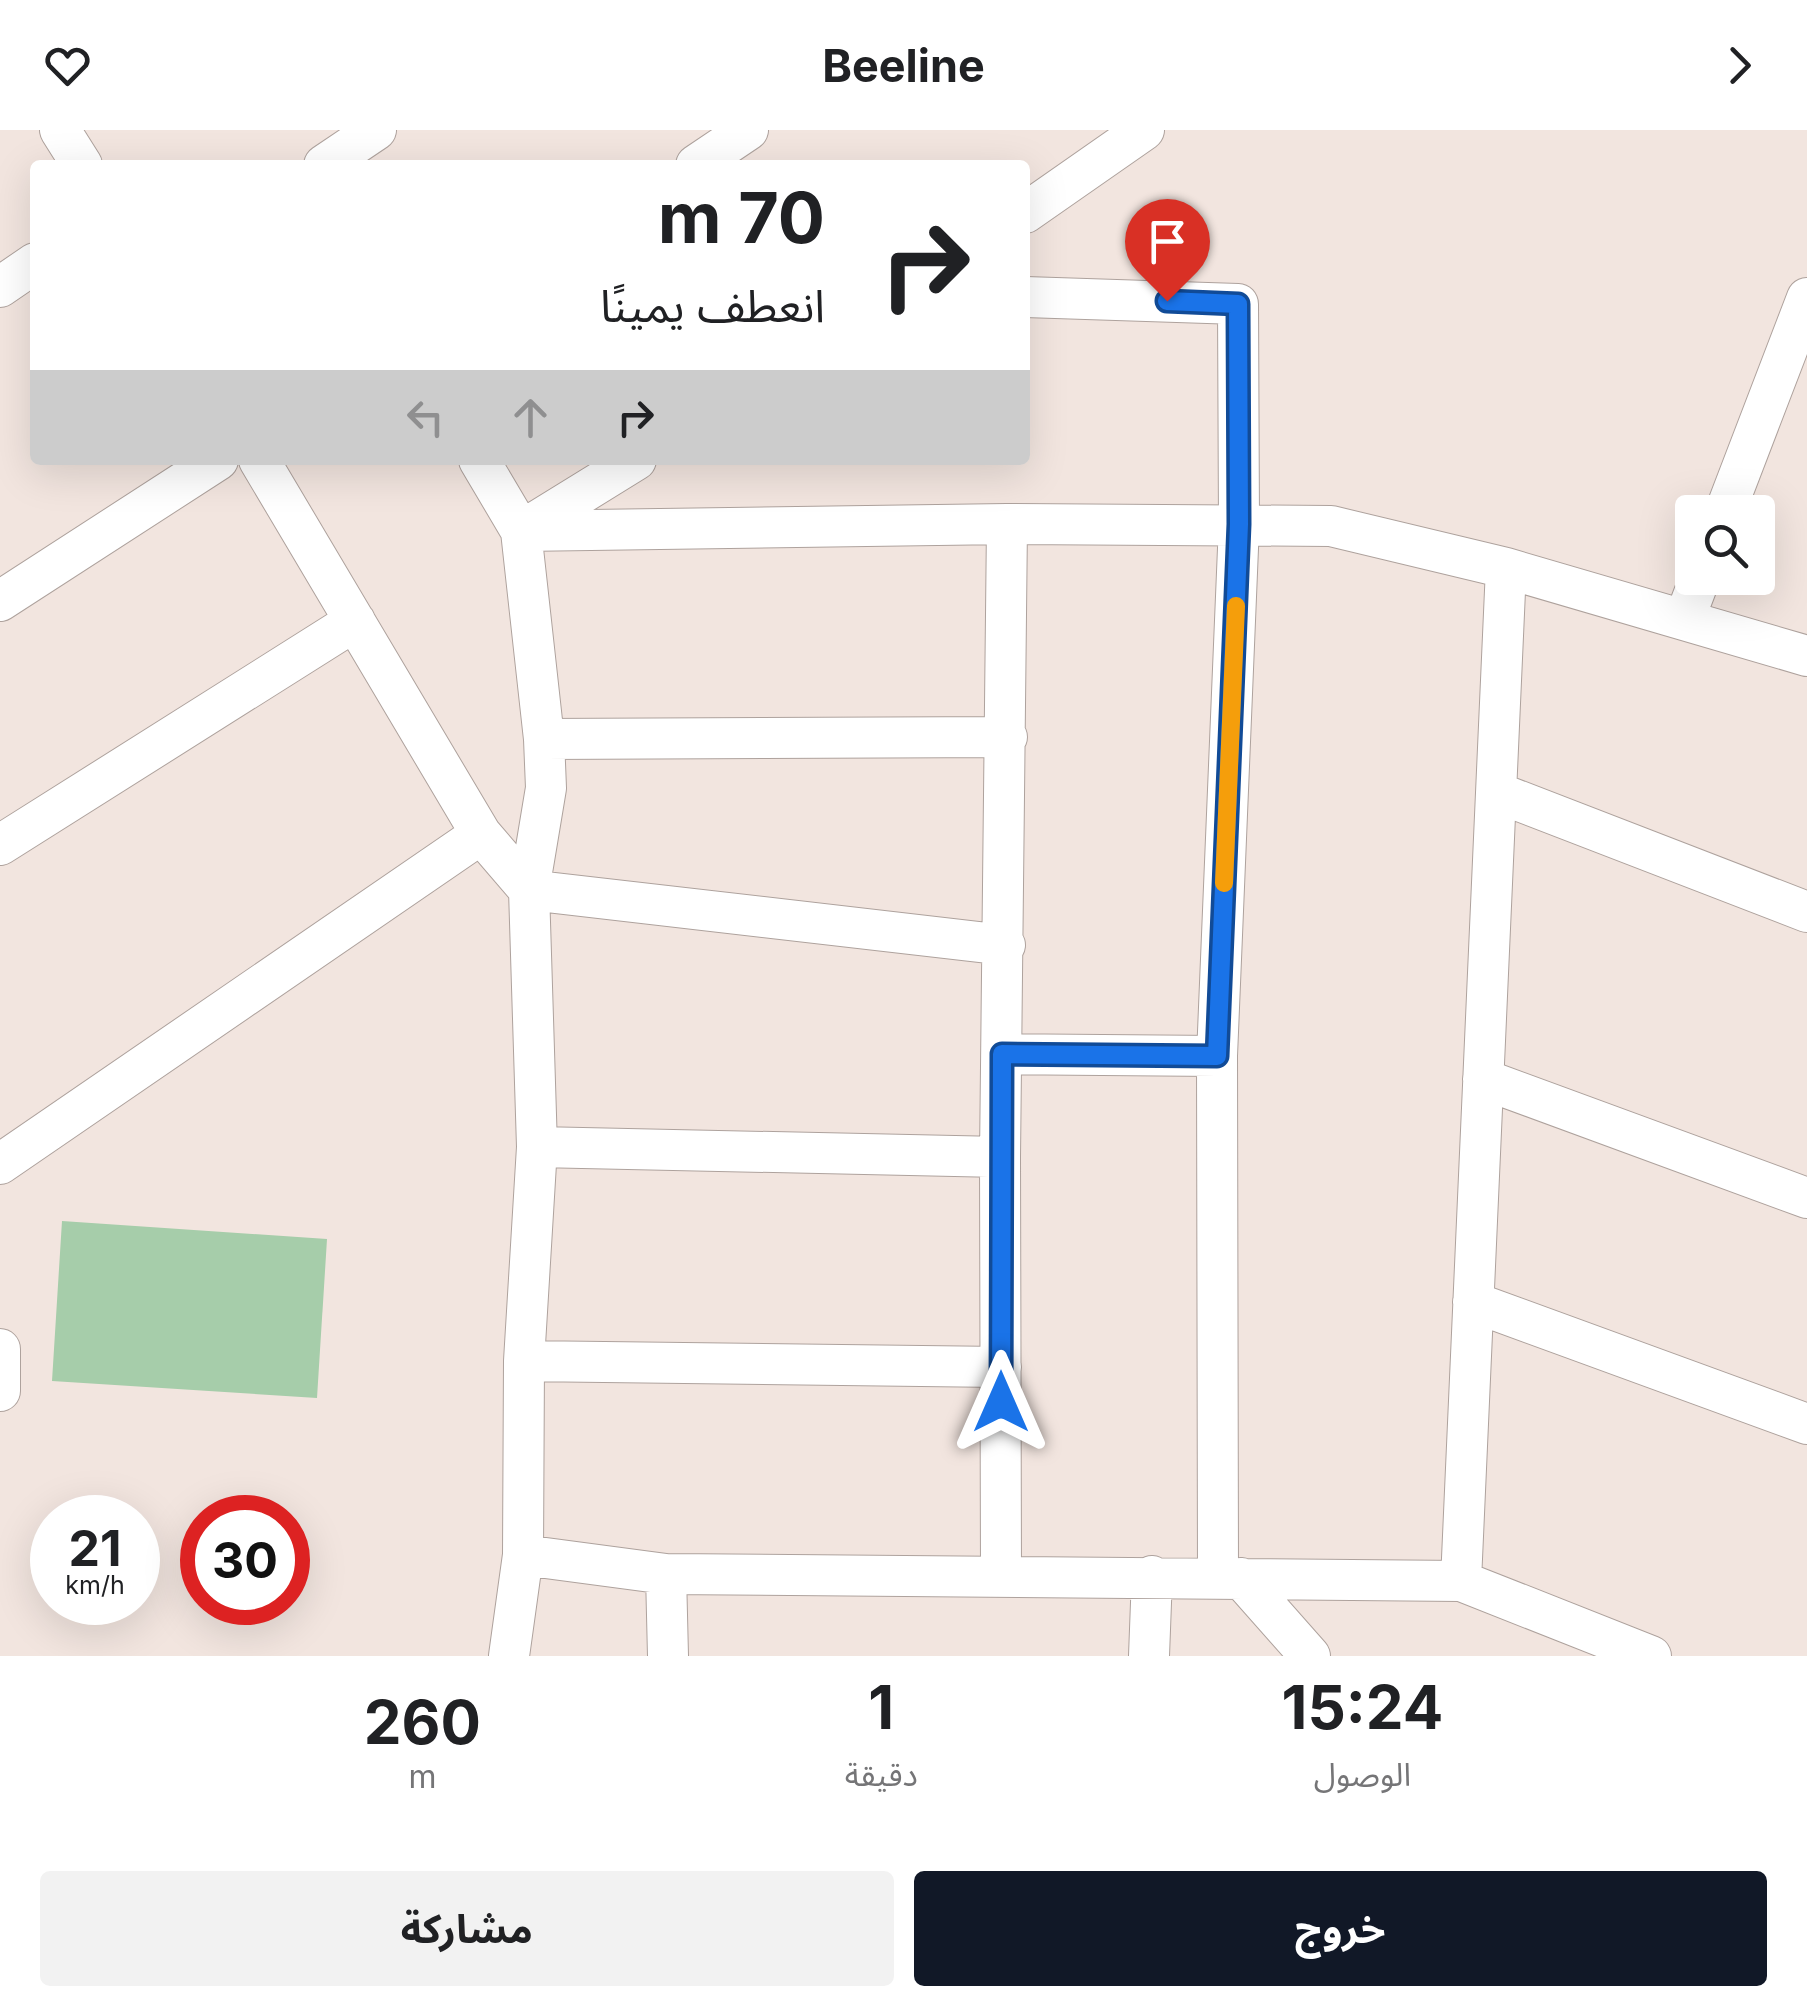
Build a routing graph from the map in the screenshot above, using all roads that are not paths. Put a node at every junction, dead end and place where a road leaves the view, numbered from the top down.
1 (60, 130) edge
2 (376, 130) edge
3 (748, 130) edge
4 (1144, 130) edge
5 (79, 160) edge
6 (331, 160) edge
7 (703, 160) edge
8 (1030, 209) edge
9 (30, 267) edge
10 (0, 287) edge
11 (1030, 296) edge
12 (1807, 298) edge
13 (210, 465) edge
14 (262, 465) edge
15 (482, 465) edge
16 (628, 465) edge
17 (1732, 495) edge
18 (1007, 524) junction
19 (1239, 524) junction
20 (521, 530) junction
21 (1506, 568) junction
22 (1694, 595) edge
23 (0, 601) edge
24 (1684, 620) junction
25 (355, 621) junction
26 (1807, 656) edge
27 (1007, 737) junction
28 (544, 738) junction
29 (1496, 792) junction
30 (481, 834) junction
31 (0, 845) edge
32 (529, 890) junction
33 (1807, 912) edge
34 (1004, 945) junction
35 (1002, 1054) junction
36 (1217, 1056) junction
37 (1483, 1079) junction
38 (537, 1147) junction
39 (1000, 1158) junction
40 (0, 1164) edge
41 (1807, 1198) edge
42 (1473, 1302) junction
43 (524, 1361) junction
44 (1001, 1368) junction
45 (1807, 1424) edge
46 (524, 1555) junction
47 (666, 1574) junction
48 (1000, 1575) junction
49 (1152, 1576) junction
50 (1230, 1578) junction
51 (1461, 1581) junction
52 (509, 1656) edge
53 (668, 1656) edge
54 (1149, 1656) edge
55 (1310, 1656) edge
56 (1651, 1656) edge

1 - 5 street
2 - 6 street
3 - 7 street
4 - 8 street
9 - 10 street
11 - 19 street
12 - 17 street
13 - 23 street
14 - 25 street
15 - 20 street
16 - 20 street
18 - 19 street
18 - 20 street
18 - 27 street
19 - 21 street
19 - 36 street
20 - 28 street
21 - 24 street
21 - 29 street
22 - 24 street
24 - 26 street
25 - 30 street
25 - 31 street
27 - 28 street
27 - 34 street
28 - 32 street
29 - 33 street
29 - 37 street
30 - 32 street
30 - 40 street
32 - 34 street
32 - 38 street
34 - 35 street
35 - 36 street
35 - 39 street
36 - 50 street
37 - 41 street
37 - 42 street
38 - 39 street
38 - 43 street
39 - 44 street
42 - 45 street
42 - 51 street
43 - 44 street
43 - 46 street
44 - 48 street
46 - 47 street
46 - 52 street
47 - 48 street
47 - 53 street
48 - 49 street
49 - 50 street
49 - 54 street
50 - 51 street
50 - 55 street
51 - 56 street

